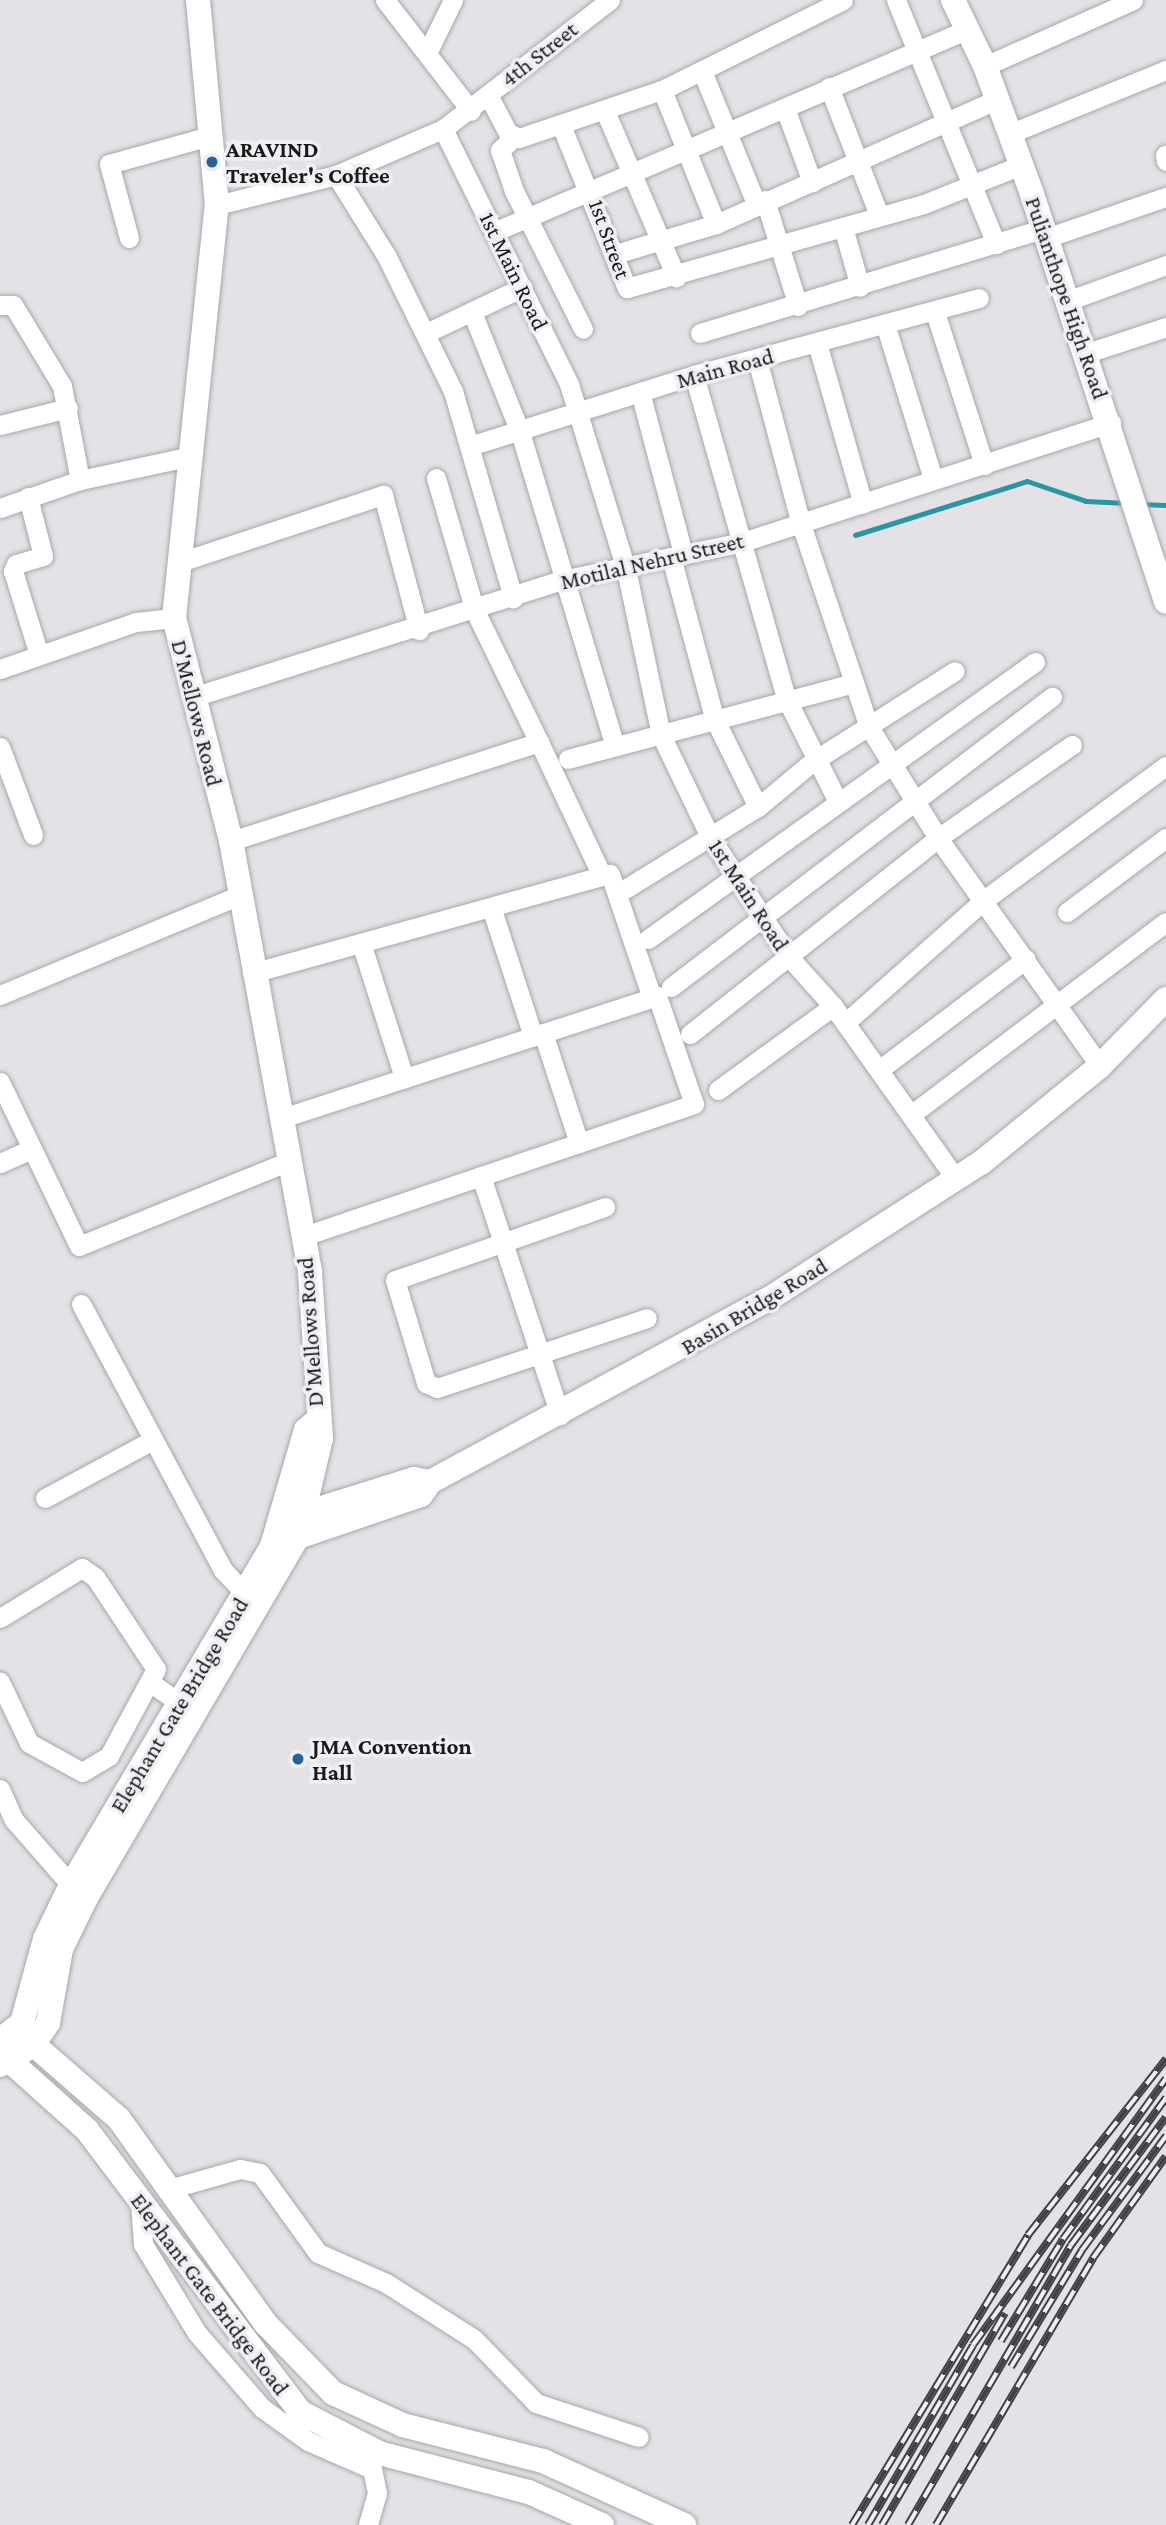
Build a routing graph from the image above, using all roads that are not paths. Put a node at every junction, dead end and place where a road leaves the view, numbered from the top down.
1 (198, 0) edge
2 (385, 0) edge
3 (453, 0) edge
4 (610, 0) edge
5 (843, 0) edge
6 (896, 0) edge
7 (953, 0) edge
8 (1133, 0) edge
9 (966, 30) junction
10 (921, 49) junction
11 (428, 51) junction
12 (985, 66) junction
13 (1166, 70) edge
14 (702, 71) junction
15 (829, 87) junction
16 (662, 90) junction
17 (488, 95) junction
18 (996, 100) junction
19 (471, 110) junction
20 (605, 111) junction
21 (786, 111) junction
22 (948, 121) junction
23 (561, 125) junction
24 (730, 128) junction
25 (443, 130) junction
26 (1009, 134) junction
27 (210, 136) junction
28 (513, 138) junction
29 (684, 151) junction
30 (1165, 155) edge
31 (1166, 161) edge
32 (859, 162) junction
33 (1021, 165) junction
34 (635, 170) junction
35 (336, 175) junction
36 (812, 183) junction
37 (975, 184) junction
38 (591, 187) junction
39 (1166, 197) edge
40 (761, 202) junction
41 (217, 205) junction
42 (879, 215) junction
43 (529, 218) junction
44 (716, 224) junction
45 (842, 227) junction
46 (496, 231) junction
47 (1044, 233) junction
48 (129, 238) dead end
49 (663, 240) junction
50 (996, 244) junction
51 (779, 247) junction
52 (615, 254) junction
53 (1166, 265) edge
54 (676, 277) junction
55 (523, 287) junction
56 (860, 287) junction
57 (979, 298) dead end
58 (1067, 301) junction
59 (0, 305) edge
60 (798, 306) junction
61 (472, 312) junction
62 (934, 312) junction
63 (886, 327) junction
64 (1166, 327) edge
65 (583, 329) dead end
66 (700, 332) dead end
67 (426, 334) junction
68 (817, 343) junction
69 (1084, 354) junction
70 (757, 359) junction
71 (694, 375) junction
72 (640, 392) junction
73 (68, 408) junction
74 (580, 415) junction
75 (1111, 423) junction
76 (0, 425) edge
77 (520, 432) junction
78 (473, 445) junction
79 (192, 456) junction
80 (984, 465) junction
81 (436, 478) dead end
82 (933, 479) junction
83 (80, 480) junction
84 (28, 497) junction
85 (863, 504) junction
86 (0, 508) edge
87 (801, 524) junction
88 (742, 542) junction
89 (677, 555) junction
90 (183, 561) junction
91 (626, 569) junction
92 (562, 580) junction
93 (513, 598) junction
94 (1166, 602) edge
95 (475, 611) junction
96 (174, 618) junction
97 (419, 631) junction
98 (39, 656) junction
99 (1035, 662) dead end
100 (0, 669) edge
101 (955, 671) dead end
102 (854, 683) junction
103 (193, 697) junction
104 (1052, 697) dead end
105 (786, 698) junction
106 (715, 718) junction
107 (869, 727) junction
108 (661, 735) junction
109 (539, 742) junction
110 (1072, 745) dead end
111 (615, 746) junction
112 (0, 747) edge
113 (568, 759) dead end
114 (813, 762) junction
115 (893, 764) junction
116 (1166, 766) edge
117 (914, 802) junction
118 (838, 803) junction
119 (758, 807) junction
120 (33, 835) dead end
121 (710, 837) junction
122 (938, 838) junction
123 (1166, 838) edge
124 (231, 841) junction
125 (738, 873) junction
126 (602, 877) junction
127 (625, 889) dead end
128 (238, 896) junction
129 (984, 900) junction
130 (492, 910) junction
131 (763, 912) junction
132 (1068, 912) dead end
133 (1166, 922) edge
134 (648, 939) dead end
135 (362, 946) junction
136 (789, 957) junction
137 (1026, 959) junction
138 (252, 973) junction
139 (671, 987) dead end
140 (0, 995) edge
141 (652, 998) junction
142 (1166, 999) edge
143 (1057, 1008) junction
144 (839, 1014) junction
145 (690, 1034) dead end
146 (538, 1035) junction
147 (1100, 1066) junction
148 (878, 1070) junction
149 (404, 1078) junction
150 (0, 1082) edge
151 (718, 1090) dead end
152 (912, 1114) junction
153 (279, 1119) junction
154 (579, 1143) junction
155 (32, 1149) junction
156 (287, 1162) junction
157 (0, 1163) edge
158 (481, 1176) junction
159 (957, 1179) junction
160 (605, 1207) dead end
161 (302, 1237) junction
162 (502, 1242) junction
163 (81, 1304) dead end
164 (646, 1318) dead end
165 (539, 1354) junction
166 (559, 1415) junction
167 (316, 1421) junction
168 (151, 1441) junction
169 (430, 1482) junction
170 (45, 1498) dead end
171 (307, 1512) junction
172 (289, 1529) junction
173 (272, 1546) joint
174 (252, 1600) junction
175 (0, 1618) edge
176 (0, 1682) edge
177 (151, 1683) junction
178 (180, 1703) junction
179 (0, 1789) edge
180 (71, 1885) junction
181 (8, 2051) edge
182 (169, 2189) junction
183 (139, 2202) junction
184 (639, 2437) dead end
185 (368, 2525) edge
186 (602, 2525) edge
187 (684, 2525) edge

1 - 27 main road, D'Mellows Road
2 - 11 street
3 - 11 street
4 - 17 street, 4th Street
5 - 14 street
6 - 10 street
7 - 9 main road, Pulianthope High Road
8 - 12 street
9 - 10 street
9 - 12 main road, Pulianthope High Road
10 - 15 street
10 - 22 street
11 - 19 street
12 - 18 main road, Pulianthope High Road
13 - 26 street
14 - 16 street
14 - 24 street
15 - 21 street
15 - 32 street
16 - 20 street
16 - 29 street
17 - 19 street, 4th Street
17 - 28 street
18 - 22 street
18 - 26 main road, Pulianthope High Road
19 - 25 street, 4th Street
20 - 23 street
20 - 34 street
21 - 24 street
21 - 36 street
22 - 32 street
22 - 37 street
23 - 28 street
23 - 38 street, 1st Street
24 - 29 street
24 - 40 street
25 - 35 street, 4th Street
25 - 46 street, 1st Main Road
26 - 33 main road, Pulianthope High Road
27 - 41 main road, D'Mellows Road
27 - 48 street
28 - 43 street
29 - 34 street
29 - 44 street
30 - 31 street
32 - 36 street
32 - 42 street
33 - 37 street, 1st Street
33 - 47 main road, Pulianthope High Road
34 - 38 street
34 - 49 street
35 - 41 street, 4th Street
35 - 67 street
36 - 40 street
37 - 42 street, 1st Street
37 - 50 street
38 - 43 street
38 - 52 street, 1st Street
39 - 47 street
40 - 44 street
40 - 51 street
41 - 79 main road, D'Mellows Road
42 - 45 street, 1st Street
43 - 46 street
43 - 65 street
44 - 49 street
45 - 51 street, 1st Street
45 - 56 street
46 - 55 street, 1st Main Road
47 - 50 street
47 - 58 main road, Pulianthope High Road
49 - 52 street
49 - 54 street
50 - 56 street
51 - 54 street, 1st Street
51 - 60 street
52 - 54 street, 1st Street
53 - 58 street
55 - 61 street
55 - 74 street, 1st Main Road
56 - 60 street
57 - 62 street, Main Road
58 - 69 main road, Pulianthope High Road
59 - 73 street
60 - 66 street
61 - 67 street
61 - 77 street
62 - 63 street, Main Road
62 - 80 street
63 - 68 street, Main Road
63 - 82 street
64 - 69 street
67 - 78 street
68 - 70 street, Main Road
68 - 85 street
69 - 75 main road, Pulianthope High Road
70 - 71 street, Main Road
70 - 87 street
71 - 72 street, Main Road
71 - 88 street
72 - 74 street, Main Road
72 - 89 street
73 - 76 street
73 - 83 street
74 - 77 street, Main Road
74 - 91 street, 1st Main Road
75 - 80 street, Motilal Nehru Street
75 - 94 main road, Pulianthope High Road
77 - 78 street, Main Road
77 - 92 street
78 - 93 street
79 - 83 street
79 - 90 main road, D'Mellows Road
80 - 82 street, Motilal Nehru Street
81 - 95 street
82 - 85 street, Motilal Nehru Street
83 - 84 street
84 - 86 street
84 - 98 street
85 - 87 street, Motilal Nehru Street
87 - 88 street, Motilal Nehru Street
87 - 102 street
88 - 89 street, Motilal Nehru Street
88 - 105 street
89 - 91 street, Motilal Nehru Street
89 - 106 street
90 - 96 main road, D'Mellows Road
90 - 97 street
91 - 92 street, Motilal Nehru Street
91 - 108 street, 1st Main Road
92 - 93 street, Motilal Nehru Street
92 - 111 street
93 - 95 street, Motilal Nehru Street
95 - 97 street, Motilal Nehru Street
95 - 109 street
96 - 98 street
96 - 103 main road, D'Mellows Road
97 - 103 street, Motilal Nehru Street
98 - 100 street
99 - 115 street
101 - 107 street
102 - 105 street
102 - 107 street
103 - 124 main road, D'Mellows Road
104 - 117 street
105 - 106 street
105 - 114 street
106 - 108 street
106 - 119 street
107 - 114 street
107 - 115 street
108 - 111 street
108 - 121 street, 1st Main Road
109 - 124 street
109 - 126 street
110 - 122 street
111 - 113 street
112 - 120 street
114 - 118 street
114 - 119 street
115 - 117 street
115 - 118 street
116 - 129 street
117 - 122 street
117 - 131 street
118 - 125 street
119 - 121 street
121 - 125 street, 1st Main Road
121 - 127 street
122 - 129 street
122 - 136 street
123 - 132 street
124 - 128 main road, D'Mellows Road
125 - 131 street, 1st Main Road
125 - 134 street
126 - 130 street
126 - 141 street
128 - 138 main road, D'Mellows Road
128 - 140 street
129 - 137 street
129 - 144 street
130 - 135 street
130 - 146 street
131 - 136 street, 1st Main Road
131 - 139 street
133 - 143 street
135 - 138 street
135 - 149 street
136 - 144 street, 1st Main Road
136 - 145 street
137 - 143 street
137 - 148 street
138 - 153 main road, D'Mellows Road
141 - 146 street
141 - 154 street
142 - 147 main road, Basin Bridge Road
143 - 147 street
143 - 152 street
144 - 148 street, 1st Main Road
144 - 151 street
146 - 149 street
146 - 154 street
147 - 159 main road, Basin Bridge Road
148 - 152 street, 1st Main Road
149 - 153 street
150 - 155 street
152 - 159 street, 1st Main Road
153 - 156 main road, D'Mellows Road
154 - 158 street
155 - 156 street
155 - 157 street
156 - 161 main road, D'Mellows Road
158 - 161 street
158 - 162 street
159 - 166 main road, Basin Bridge Road
160 - 162 street
161 - 167 main road, D'Mellows Road
162 - 165 street
162 - 165 street
163 - 168 street
164 - 165 street
165 - 166 street
166 - 169 main road, Basin Bridge Road
167 - 171 main road, D'Mellows Road
167 - 172 main road, D'Mellows Road
168 - 170 street
168 - 174 street
169 - 171 main road
169 - 172 main road, Basin Bridge Road
171 - 172 main road
172 - 173 main road, Basin Bridge Road
172 - 174 main road
173 - 174 main road, Elephant Gate Bridge Road
174 - 178 main road, Elephant Gate Bridge Road
174 - 181 main road
175 - 177 street
176 - 177 street
177 - 178 street
178 - 180 main road, Elephant Gate Bridge Road
179 - 180 street
180 - 181 main road, Elephant Gate Bridge Road
181 - 182 main road, Elephant Gate Bridge Road
181 - 183 main road, Elephant Gate Bridge Road
182 - 184 street
182 - 187 main road, Elephant Gate Bridge Road
183 - 185 street
183 - 186 main road, Elephant Gate Bridge Road

